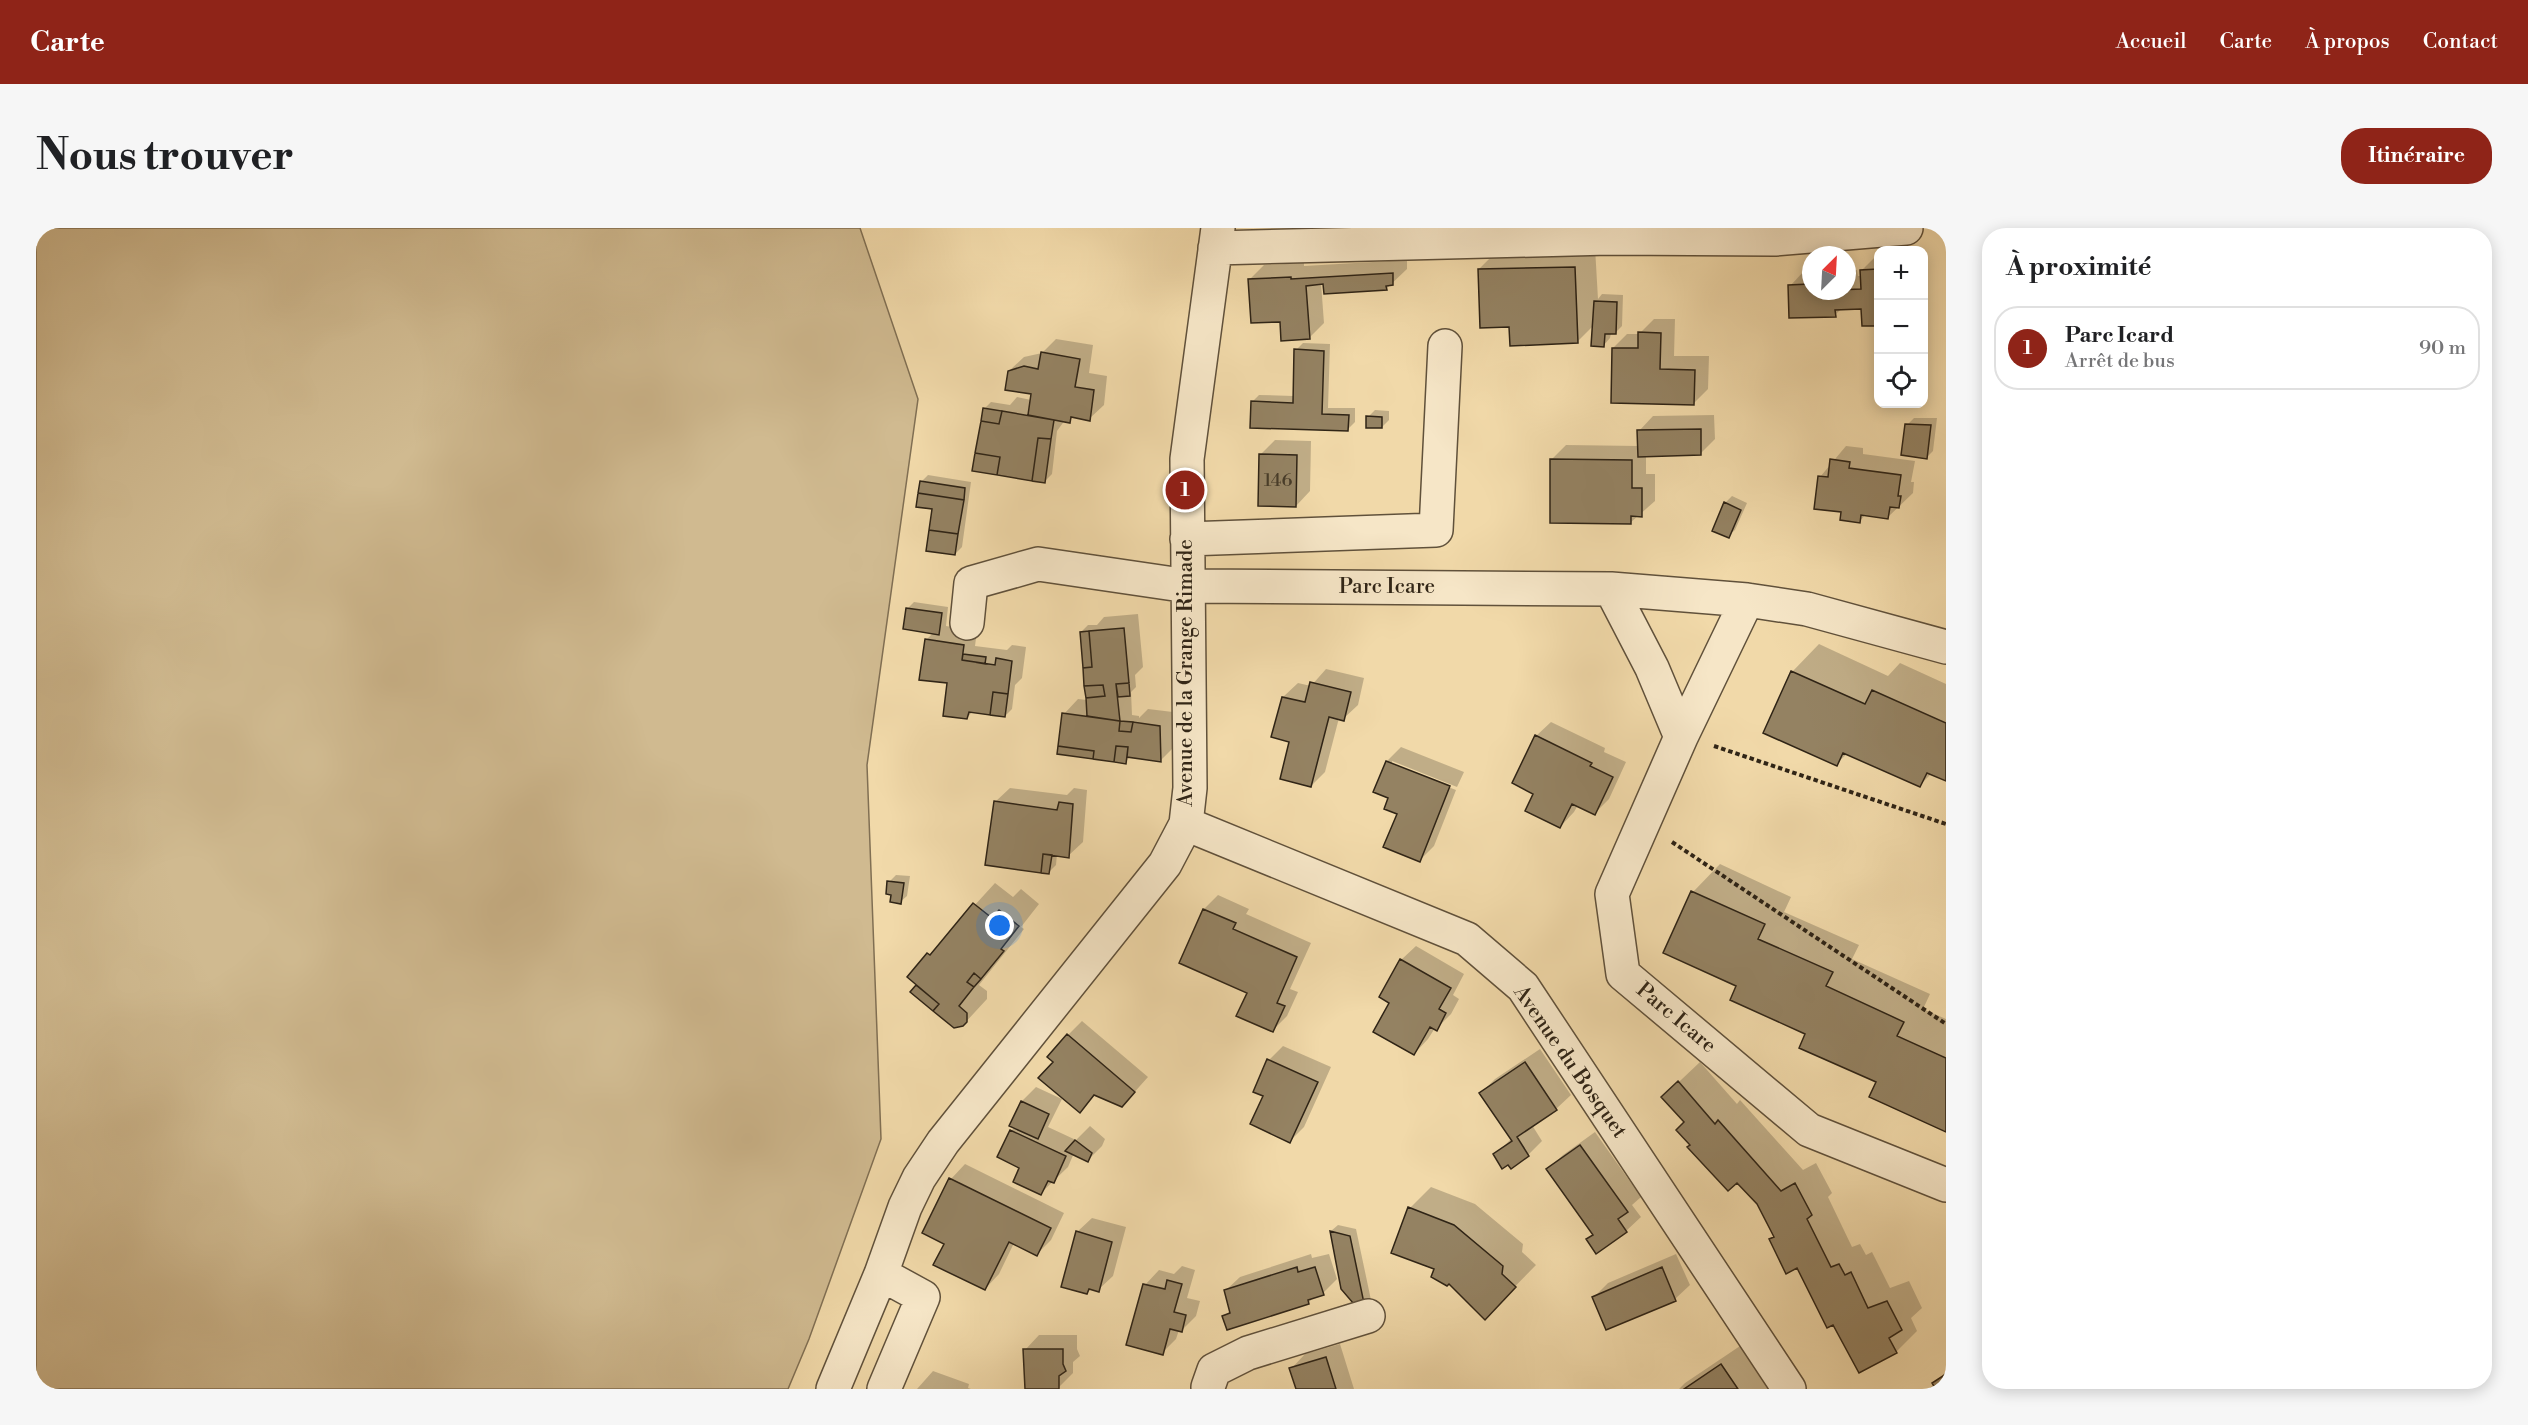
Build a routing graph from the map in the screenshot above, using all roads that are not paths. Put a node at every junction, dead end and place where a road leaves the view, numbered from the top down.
1 (1906, 228) edge
2 (1217, 238) edge
3 (1445, 346) dead end
4 (1186, 539) junction
5 (1175, 584) junction
6 (1611, 589) junction
7 (1747, 600) junction
8 (967, 623) dead end
9 (1946, 647) edge
10 (1681, 737) junction
11 (1185, 824) junction
12 (1946, 1185) edge
13 (881, 1274) junction
14 (1368, 1316) dead end
15 (1215, 1388) edge
16 (833, 1389) edge
17 (884, 1389) edge
18 (1789, 1389) edge

1 - 2 street
2 - 4 street, Avenue de la Grange Rimade
3 - 4 street
4 - 5 street, Avenue de la Grange Rimade
5 - 6 street, Parc Icare
5 - 8 street, Parc Icare
5 - 11 street, Avenue de la Grange Rimade
6 - 7 street, Parc Icare
6 - 10 street
7 - 9 street, Parc Icare
7 - 10 street, Parc Icare
10 - 12 street, Parc Icare
11 - 13 street, Avenue de la Grange Rimade
11 - 18 street, Avenue du Bosquet
13 - 16 street, Avenue de la Grange Rimade
13 - 17 street
14 - 15 street

